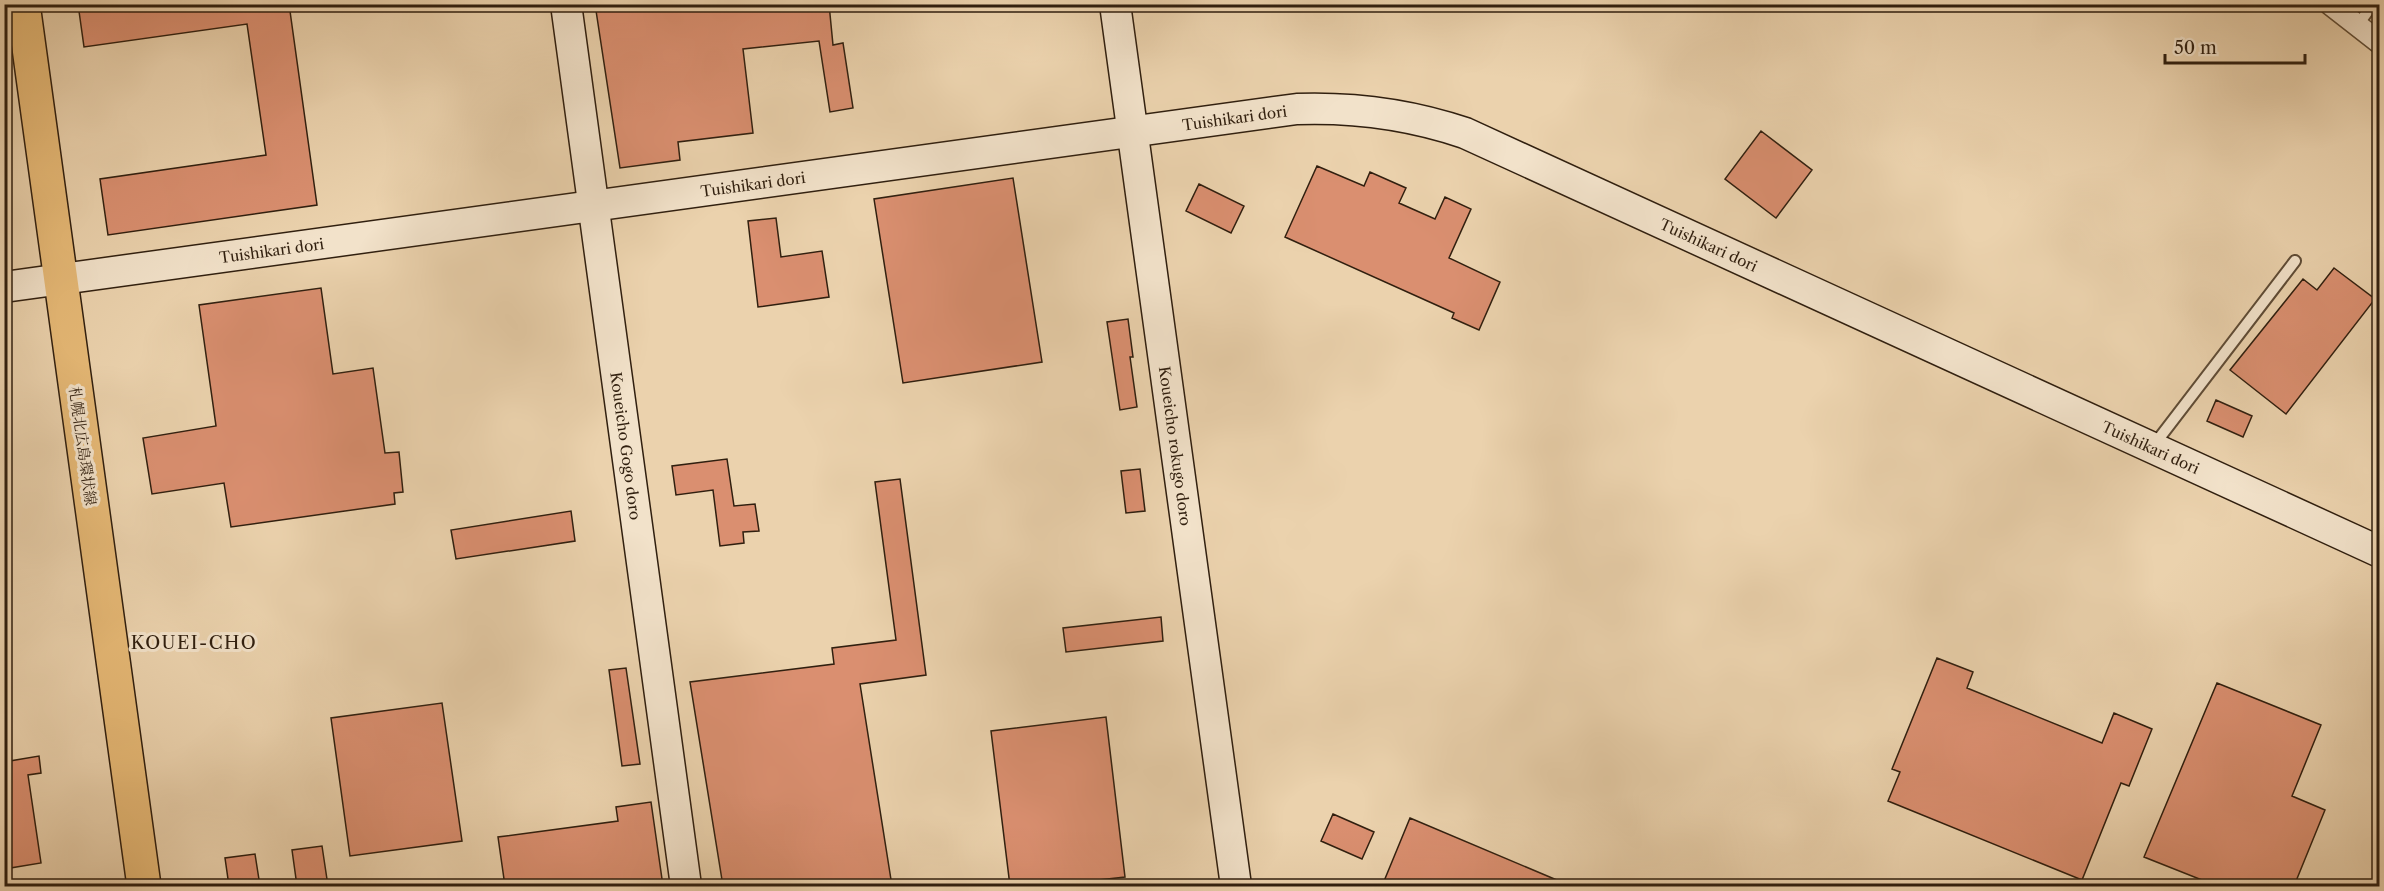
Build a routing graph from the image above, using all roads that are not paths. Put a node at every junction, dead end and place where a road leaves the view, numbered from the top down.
1 (23, 4) edge
2 (566, 4) edge
3 (1115, 4) edge
4 (2330, 4) edge
5 (2373, 4) edge
6 (2357, 26) junction
7 (2379, 43) edge
8 (1132, 132) junction
9 (593, 206) junction
10 (2295, 261) dead end
11 (60, 279) junction
12 (4, 287) edge
13 (2152, 448) junction
14 (2379, 552) edge
15 (144, 886) edge
16 (686, 886) edge
17 (1236, 886) edge

1 - 11 main road, 札幌北広島環状線
2 - 9 street, Koueicho Gogo doro
3 - 8 street, Koueicho rokugo doro
4 - 6 street
5 - 6 lane
6 - 7 street
8 - 9 street, Tuishikari dori
8 - 13 street, Tuishikari dori
8 - 17 street, Koueicho rokugo doro
9 - 11 street, Tuishikari dori
9 - 16 street, Koueicho Gogo doro
10 - 13 lane
11 - 12 street, Tuishikari dori
11 - 15 main road, 札幌北広島環状線
13 - 14 street, Tuishikari dori

